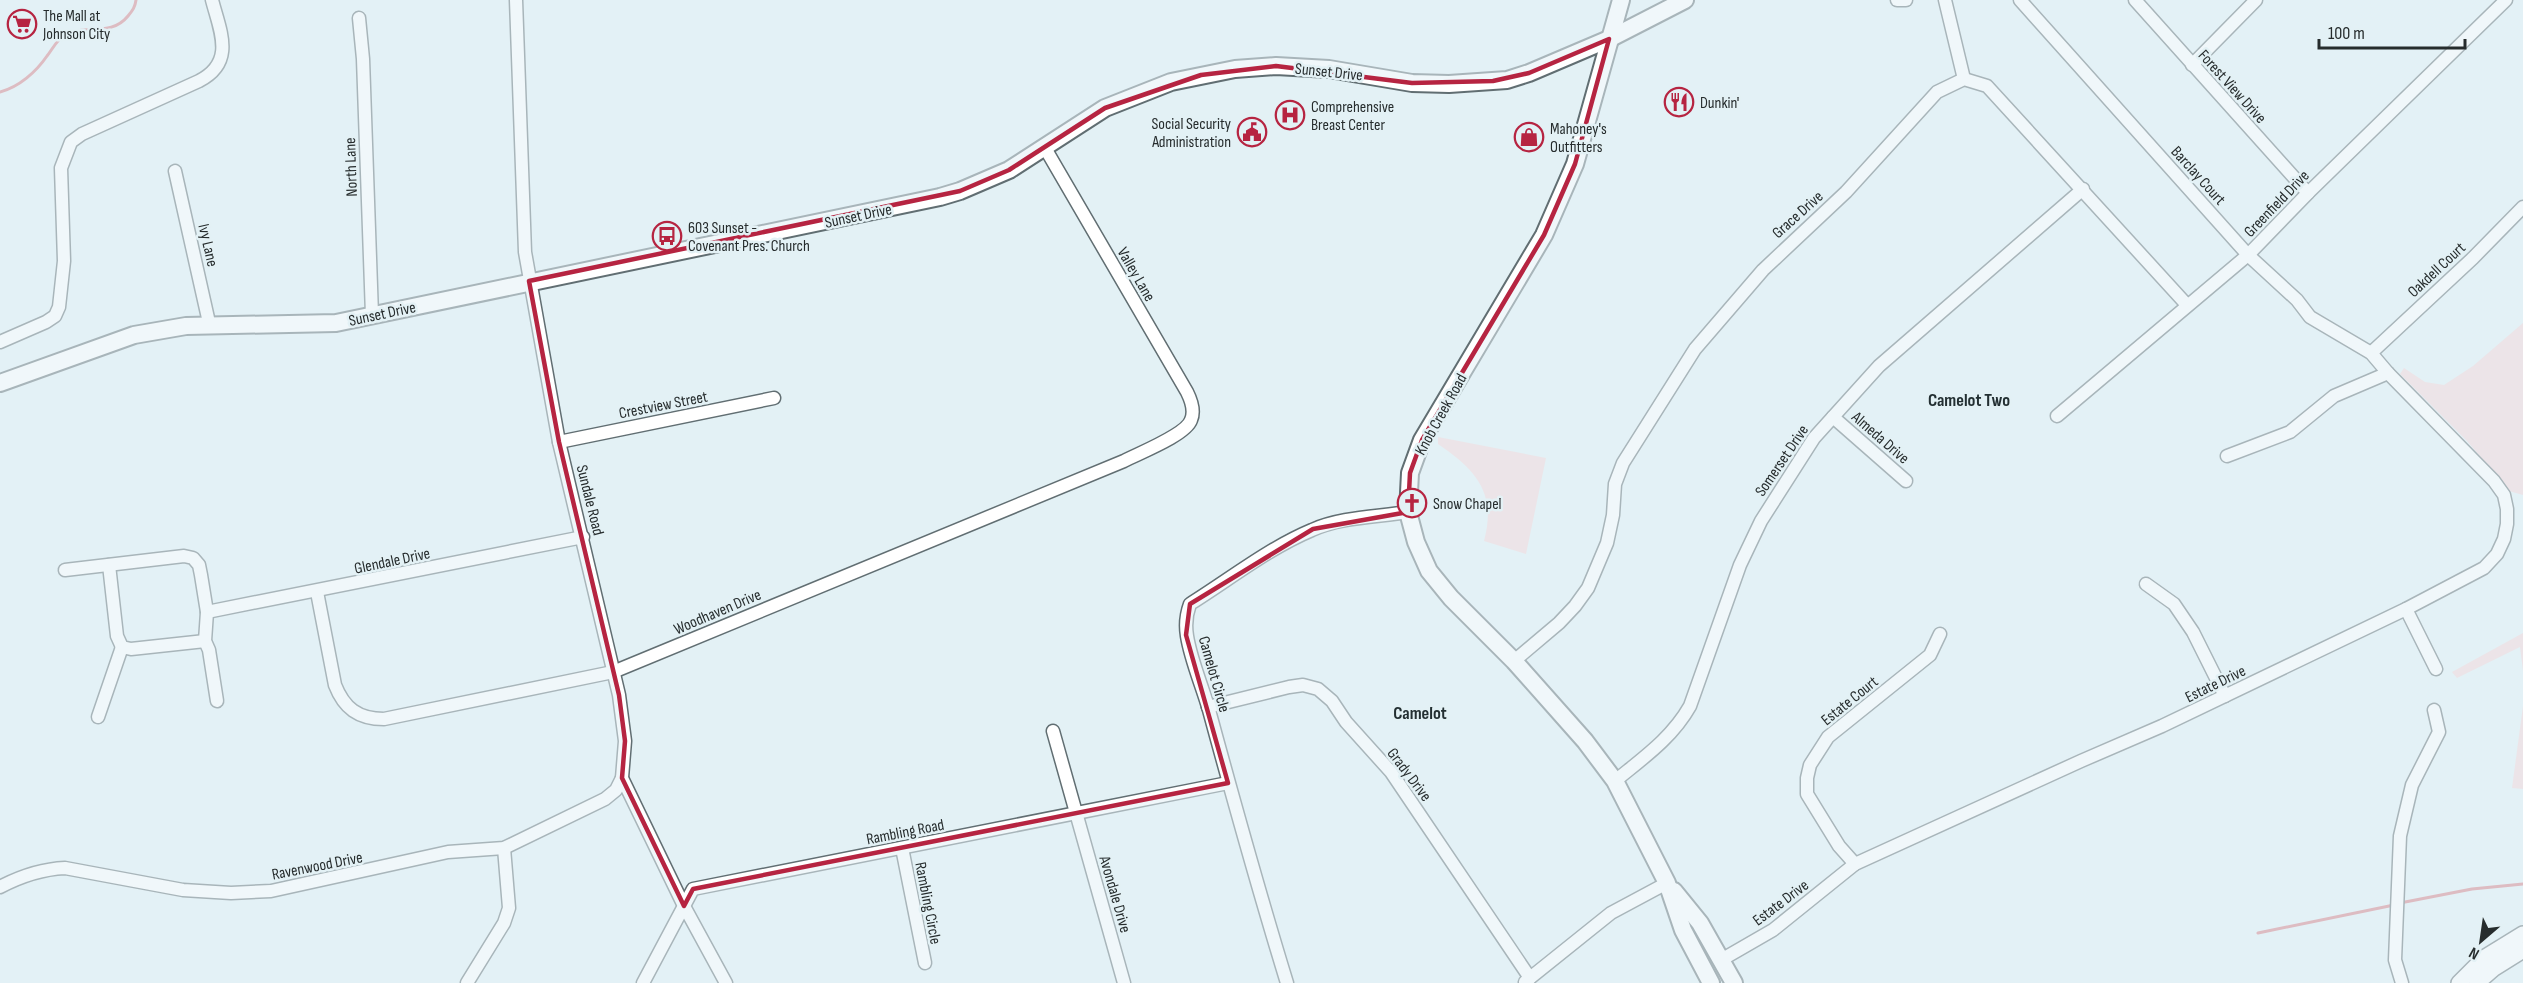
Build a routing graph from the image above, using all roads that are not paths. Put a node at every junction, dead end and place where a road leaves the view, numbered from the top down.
1 (212, 0) edge
2 (516, 0) edge
3 (1621, 0) edge
4 (1685, 0) edge
5 (1897, 0) edge
6 (1906, 0) edge
7 (1946, 0) edge
8 (2020, 0) edge
9 (2135, 0) edge
10 (2256, 0) edge
11 (2505, 0) edge
12 (359, 18) dead end
13 (1609, 39) junction
14 (2192, 65) junction
15 (1964, 79) junction
16 (1044, 148) junction
17 (175, 171) dead end
18 (2083, 189) junction
19 (2308, 193) junction
20 (2523, 207) edge
21 (2248, 255) junction
22 (529, 281) junction
23 (2187, 305) junction
24 (372, 315) junction
25 (210, 327) junction
26 (0, 342) edge
27 (2371, 353) junction
28 (2388, 374) junction
29 (0, 383) edge
30 (774, 398) dead end
31 (2057, 416) dead end
32 (1833, 417) junction
33 (1192, 419) joint
34 (559, 442) junction
35 (2227, 456) dead end
36 (1906, 481) dead end
37 (1408, 512) junction
38 (583, 537) junction
39 (109, 565) junction
40 (65, 570) dead end
41 (2146, 584) dead end
42 (317, 592) junction
43 (2406, 609) junction
44 (207, 612) junction
45 (1940, 634) dead end
46 (205, 641) junction
47 (122, 647) junction
48 (1514, 661) junction
49 (2436, 669) dead end
50 (613, 672) junction
51 (2225, 696) junction
52 (217, 701) dead end
53 (1208, 707) junction
54 (2434, 710) dead end
55 (98, 717) dead end
56 (1053, 731) dead end
57 (622, 778) junction
58 (1615, 782) junction
59 (1228, 783) junction
60 (1076, 813) junction
61 (504, 848) junction
62 (902, 848) junction
63 (1855, 864) junction
64 (1667, 883) junction
65 (0, 887) edge
66 (684, 906) junction
67 (1683, 930) junction
68 (2523, 934) edge
69 (2523, 950) edge
70 (1721, 960) junction
71 (925, 963) dead end
72 (1527, 981) edge
73 (467, 983) edge
74 (642, 983) edge
75 (726, 983) edge
76 (1124, 983) edge
77 (1287, 983) edge
78 (1711, 983) edge
79 (1716, 983) edge
80 (1734, 983) edge
81 (2402, 983) edge
82 (2459, 983) edge
83 (2477, 983) edge

1 - 26 street
2 - 22 street, Sundale Road
3 - 13 main road, Knob Creek Road
4 - 13 main road, Sunset Drive
5 - 6 street
7 - 15 street
8 - 21 street, Barclay Court
9 - 14 street, Forest View Drive
10 - 14 street
11 - 19 street, Greenfield Drive
12 - 24 street, North Lane
13 - 16 main road, Sunset Drive
13 - 37 main road, Knob Creek Road
14 - 19 street, Forest View Drive
15 - 18 street
15 - 48 street, Grace Drive
16 - 22 main road, Sunset Drive
16 - 33 street, Valley Lane
17 - 25 street, Ivy Lane
18 - 23 street
18 - 32 street, Somerset Drive
19 - 21 street, Greenfield Drive
20 - 27 street, Oakdell Court
21 - 23 street, Greenfield Drive
21 - 27 street, Barclay Court
22 - 24 main road, Sunset Drive
22 - 34 street, Sundale Road
23 - 31 street, Greenfield Drive
24 - 25 main road, Sunset Drive
25 - 29 main road, Sunset Drive
27 - 28 street, Estate Drive
28 - 35 street
28 - 43 street, Estate Drive
30 - 34 street, Crestview Street
32 - 36 street, Almeda Drive
32 - 58 street, Somerset Drive
33 - 50 street, Woodhaven Drive
34 - 38 street, Sundale Road
37 - 48 main road, Knob Creek Road
37 - 53 street, Camelot Circle
38 - 42 street, Glendale Drive
38 - 50 street, Sundale Road
39 - 40 street
39 - 44 street
39 - 47 street
41 - 51 street
42 - 44 street, Glendale Drive
42 - 50 street, Woodhaven Drive
43 - 49 street
43 - 51 street, Estate Drive
44 - 46 street
45 - 63 street, Estate Court
46 - 47 street
46 - 52 street
47 - 55 street
48 - 58 main road, Knob Creek Road
50 - 57 street, Sundale Road
51 - 63 street, Estate Drive
53 - 59 street, Camelot Circle
53 - 72 street, Grady Drive
54 - 81 street
56 - 60 street, Avondale Drive
57 - 61 street, Ravenwood Drive
57 - 66 street
58 - 64 main road, Knob Creek Road
59 - 60 street, Rambling Road
59 - 77 street, Camelot Circle
60 - 62 street, Rambling Road
60 - 76 street, Avondale Drive
61 - 65 street, Ravenwood Drive
61 - 73 street
62 - 66 street, Rambling Road
62 - 71 street, Rambling Circle
63 - 70 street, Estate Drive
64 - 67 main road, Knob Creek Road
64 - 70 main road, Knob Creek Road
64 - 72 street
66 - 74 street, Rambling Road
66 - 75 street
67 - 70 main road
67 - 78 main road, Knob Creek Road
68 - 82 street
69 - 83 street
70 - 79 main road
70 - 80 main road, Knob Creek Road

